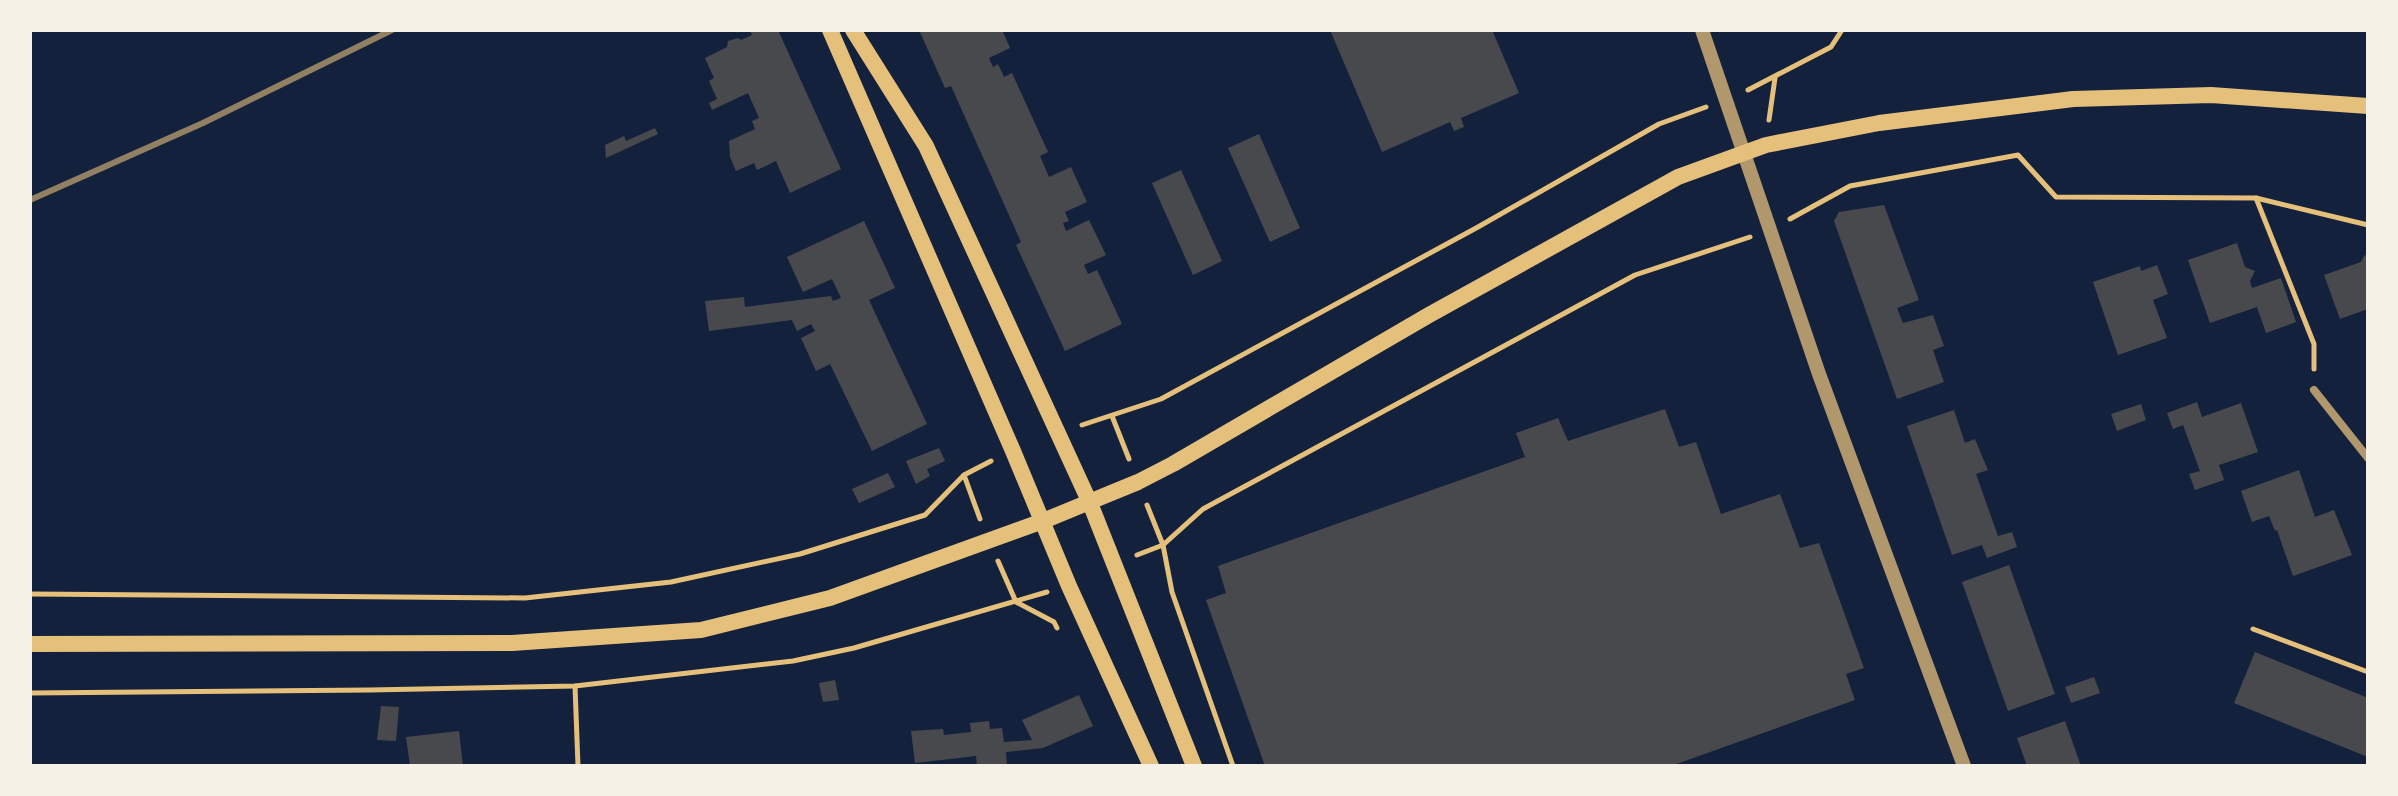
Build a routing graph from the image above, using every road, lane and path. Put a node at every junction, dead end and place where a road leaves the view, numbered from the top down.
1 (830, 30) edge
2 (853, 30) edge
3 (1702, 30) edge
4 (1842, 30) edge
5 (1727, 100) junction
6 (2368, 106) edge
7 (1743, 152) junction
8 (2256, 198) junction
9 (2368, 225) edge
10 (1771, 230) junction
11 (2314, 390) joint
12 (2368, 458) edge
13 (1138, 482) junction
14 (1090, 503) junction
15 (1043, 521) junction
16 (989, 541) junction
17 (1163, 545) junction
18 (1115, 564) junction
19 (30, 594) edge
20 (1016, 602) dead end
21 (2253, 629) dead end
22 (30, 644) edge
23 (2368, 672) edge
24 (575, 686) dead end
25 (578, 766) edge
26 (1151, 766) edge
27 (1194, 766) edge
28 (1233, 766) edge
29 (1964, 766) edge

1 - 15 main road
2 - 14 main road
3 - 5 street
4 - 5 path
5 - 7 street
5 - 13 path
6 - 7 main road
7 - 10 street
7 - 13 main road
8 - 9 path
8 - 10 path
8 - 11 path
10 - 17 path
10 - 29 street
11 - 12 street
13 - 14 main road
13 - 17 path
14 - 15 main road
14 - 18 main road
15 - 16 main road
15 - 26 main road
16 - 19 path
16 - 20 path
16 - 22 main road
17 - 18 path
17 - 28 path
18 - 27 main road
21 - 23 path
24 - 25 path

